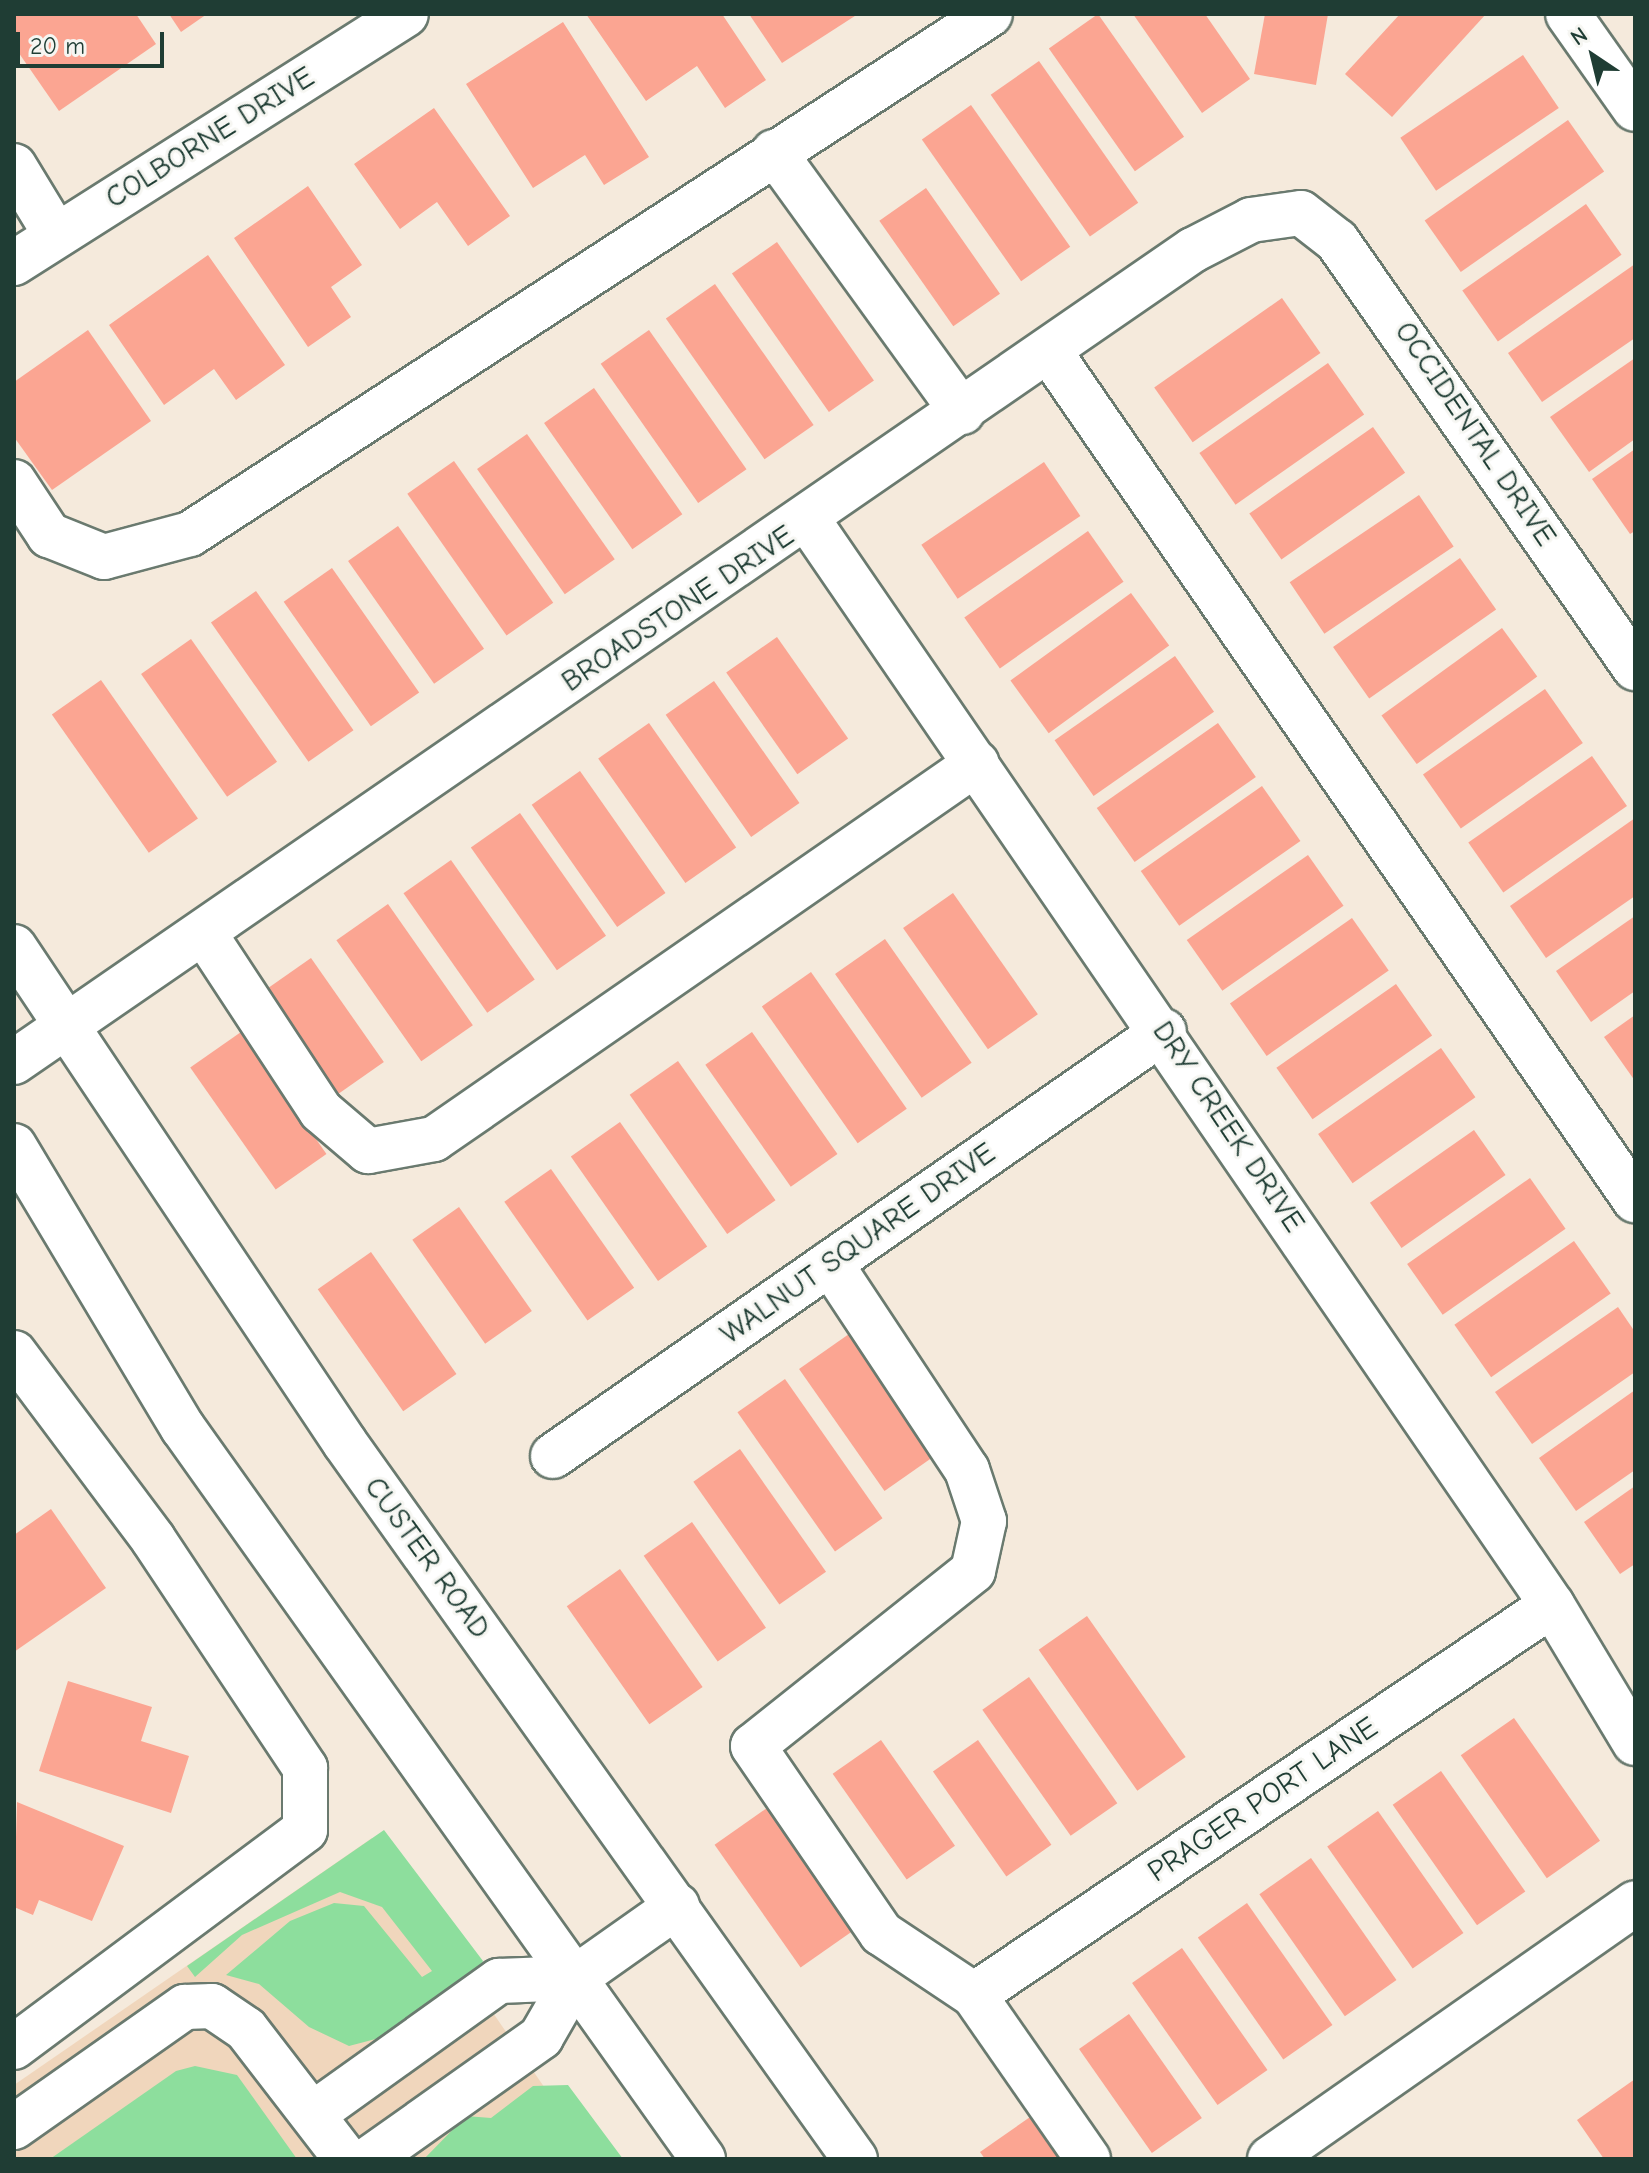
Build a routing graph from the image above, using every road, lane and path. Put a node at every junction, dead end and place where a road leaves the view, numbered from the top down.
1 (406, 14) edge
2 (990, 14) edge
3 (1568, 14) edge
4 (1635, 109) edge
5 (774, 152) junction
6 (14, 166) edge
7 (1301, 213) joint
8 (56, 235) junction
9 (14, 263) edge
10 (1049, 351) junction
11 (962, 412) junction
12 (14, 482) edge
13 (808, 520) junction
14 (1635, 668) edge
15 (977, 763) junction
16 (204, 933) junction
17 (14, 947) edge
18 (63, 1028) junction
19 (1164, 1031) junction
20 (14, 1062) edge
21 (14, 1146) edge
22 (1635, 1200) edge
23 (830, 1263) junction
24 (14, 1353) edge
25 (553, 1456) dead end
26 (1552, 1605) junction
27 (1635, 1743) edge
28 (1635, 1903) edge
29 (677, 1906) junction
30 (575, 1978) junction
31 (974, 1995) junction
32 (14, 2047) edge
33 (313, 2114) junction
34 (14, 2127) edge
35 (346, 2159) edge
36 (369, 2159) edge
37 (703, 2159) edge
38 (855, 2159) edge
39 (1088, 2159) edge
40 (1270, 2159) edge

1 - 8 street, COLBORNE DRIVE
2 - 5 street
3 - 4 street
5 - 11 street
5 - 12 street
6 - 8 street
7 - 10 street, BROADSTONE DRIVE
7 - 14 street, OCCIDENTAL DRIVE
8 - 9 street, COLBORNE DRIVE
10 - 11 street, BROADSTONE DRIVE
10 - 22 street
11 - 13 street, BROADSTONE DRIVE
13 - 15 street, DRY CREEK DRIVE
13 - 16 street, BROADSTONE DRIVE
15 - 16 street
15 - 19 street, DRY CREEK DRIVE
16 - 18 street, BROADSTONE DRIVE
17 - 18 street, CUSTER ROAD
18 - 20 street, BROADSTONE DRIVE
18 - 29 street, CUSTER ROAD
19 - 23 street, WALNUT SQUARE DRIVE
19 - 26 street, DRY CREEK DRIVE
21 - 30 street
23 - 25 street, WALNUT SQUARE DRIVE
23 - 31 street
24 - 32 street
26 - 27 street, DRY CREEK DRIVE
26 - 31 street, PRAGER PORT LANE
28 - 40 street
29 - 30 street
29 - 38 street, CUSTER ROAD
30 - 33 street
30 - 36 street
30 - 37 street
31 - 39 street
33 - 34 street
33 - 35 street

